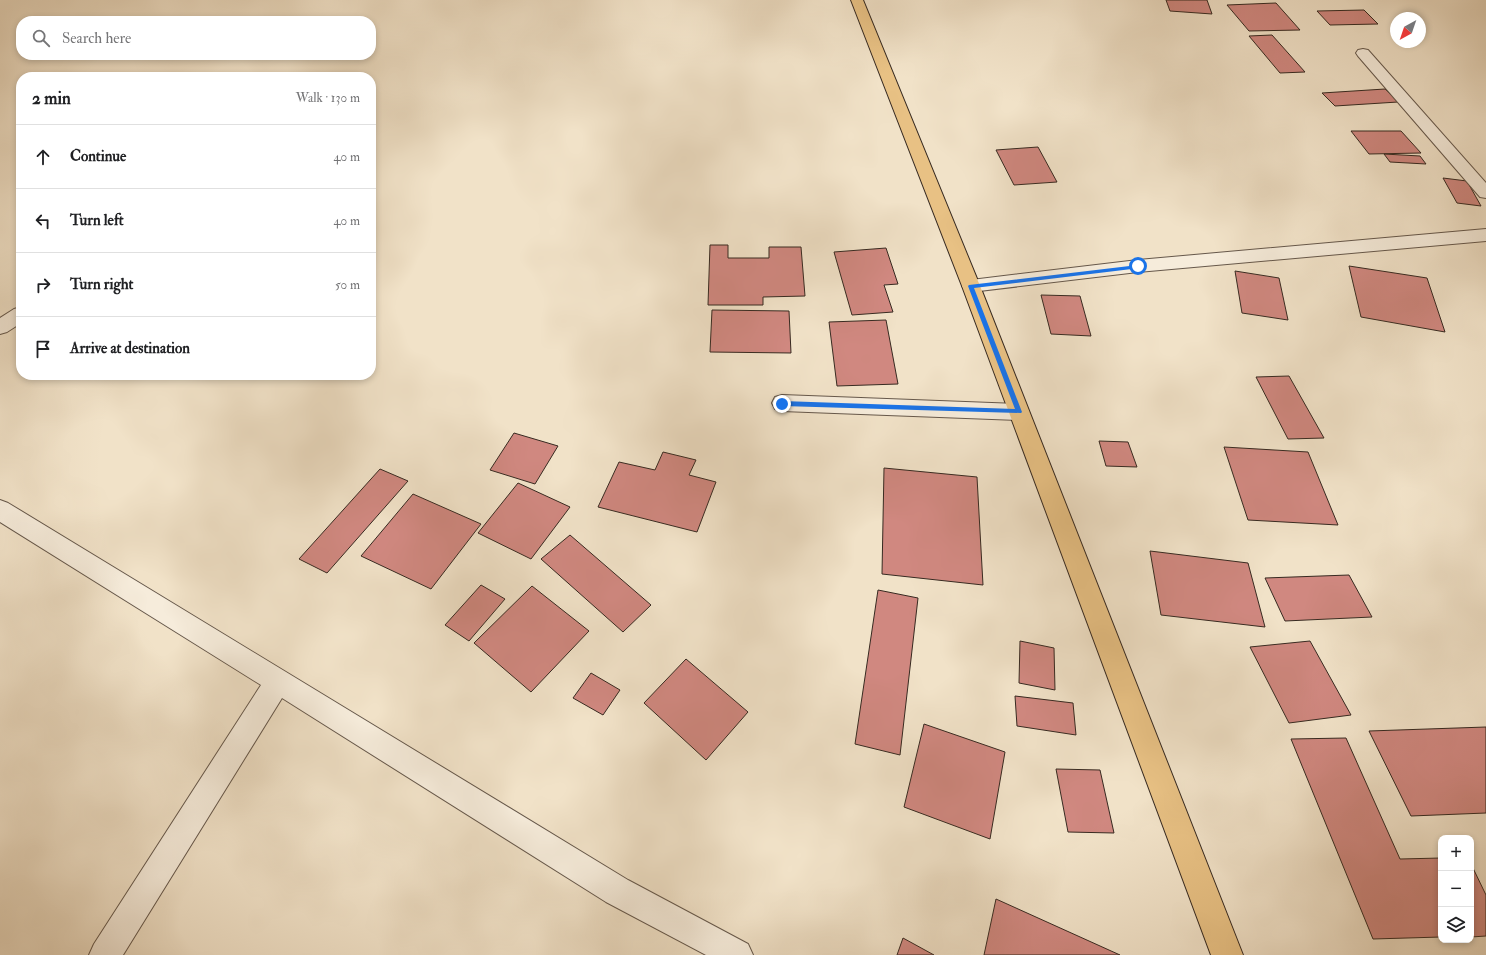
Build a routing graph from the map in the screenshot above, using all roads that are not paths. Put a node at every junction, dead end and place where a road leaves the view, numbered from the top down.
1 (857, 0) edge
2 (1363, 53) dead end
3 (1486, 193) edge
4 (1486, 235) edge
5 (971, 286) junction
6 (16, 317) edge
7 (0, 327) edge
8 (782, 404) dead end
9 (1019, 412) junction
10 (0, 510) edge
11 (278, 681) junction
12 (105, 955) edge
13 (737, 955) edge
14 (1227, 955) edge

1 - 5 main road
2 - 3 street
4 - 5 street
5 - 9 main road
6 - 7 street
8 - 9 street
9 - 14 main road
10 - 11 street
11 - 12 street
11 - 13 street

